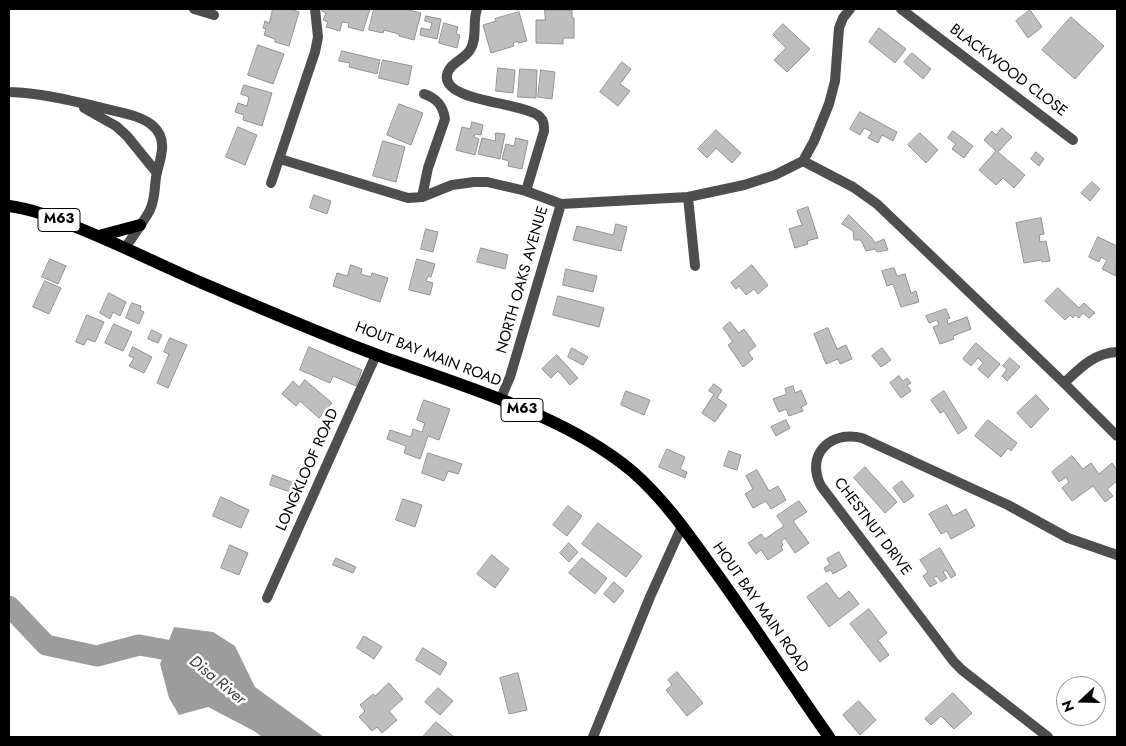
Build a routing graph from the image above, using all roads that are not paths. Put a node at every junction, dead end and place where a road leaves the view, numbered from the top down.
1 (194, 9) edge
2 (315, 9) edge
3 (477, 9) edge
4 (850, 9) edge
5 (901, 9) edge
6 (214, 15) dead end
7 (9, 92) edge
8 (424, 94) dead end
9 (68, 100) junction
10 (127, 115) junction
11 (120, 130) junction
12 (1073, 140) dead end
13 (280, 159) junction
14 (803, 161) junction
15 (157, 173) junction
16 (271, 183) dead end
17 (526, 191) junction
18 (422, 197) junction
19 (688, 197) junction
20 (561, 204) junction
21 (9, 206) edge
22 (140, 225) junction
23 (99, 236) junction
24 (125, 248) junction
25 (695, 266) dead end
26 (1117, 352) edge
27 (376, 355) junction
28 (1064, 383) junction
29 (500, 400) junction
30 (1117, 436) edge
31 (682, 526) junction
32 (1117, 555) edge
33 (267, 598) dead end
34 (593, 737) edge
35 (828, 737) edge
36 (1048, 737) edge

1 - 6 street
2 - 13 street
3 - 17 street, NORTH OAKS AVENUE
4 - 14 street
5 - 12 street, BLACKWOOD CLOSE
7 - 9 street
8 - 18 street
9 - 10 street
9 - 11 street
10 - 11 street
10 - 15 street
11 - 15 street
13 - 16 street
13 - 18 street, NORTH OAKS AVENUE
14 - 19 street
14 - 28 street
15 - 22 street
17 - 18 street, NORTH OAKS AVENUE
17 - 20 street, NORTH OAKS AVENUE
19 - 20 street
19 - 25 street
20 - 29 street, NORTH OAKS AVENUE
21 - 23 main road, HOUT BAY MAIN ROAD / M63
22 - 23 main road
22 - 24 street
23 - 24 main road, HOUT BAY MAIN ROAD / M63
24 - 27 main road, HOUT BAY MAIN ROAD / M63
26 - 28 street
27 - 29 main road, HOUT BAY MAIN ROAD / M63
27 - 33 street, LONGKLOOF ROAD
28 - 30 street
29 - 31 main road, HOUT BAY MAIN ROAD / M63
31 - 34 street
31 - 35 main road, HOUT BAY MAIN ROAD / M63
32 - 36 street, CHESTNUT DRIVE

